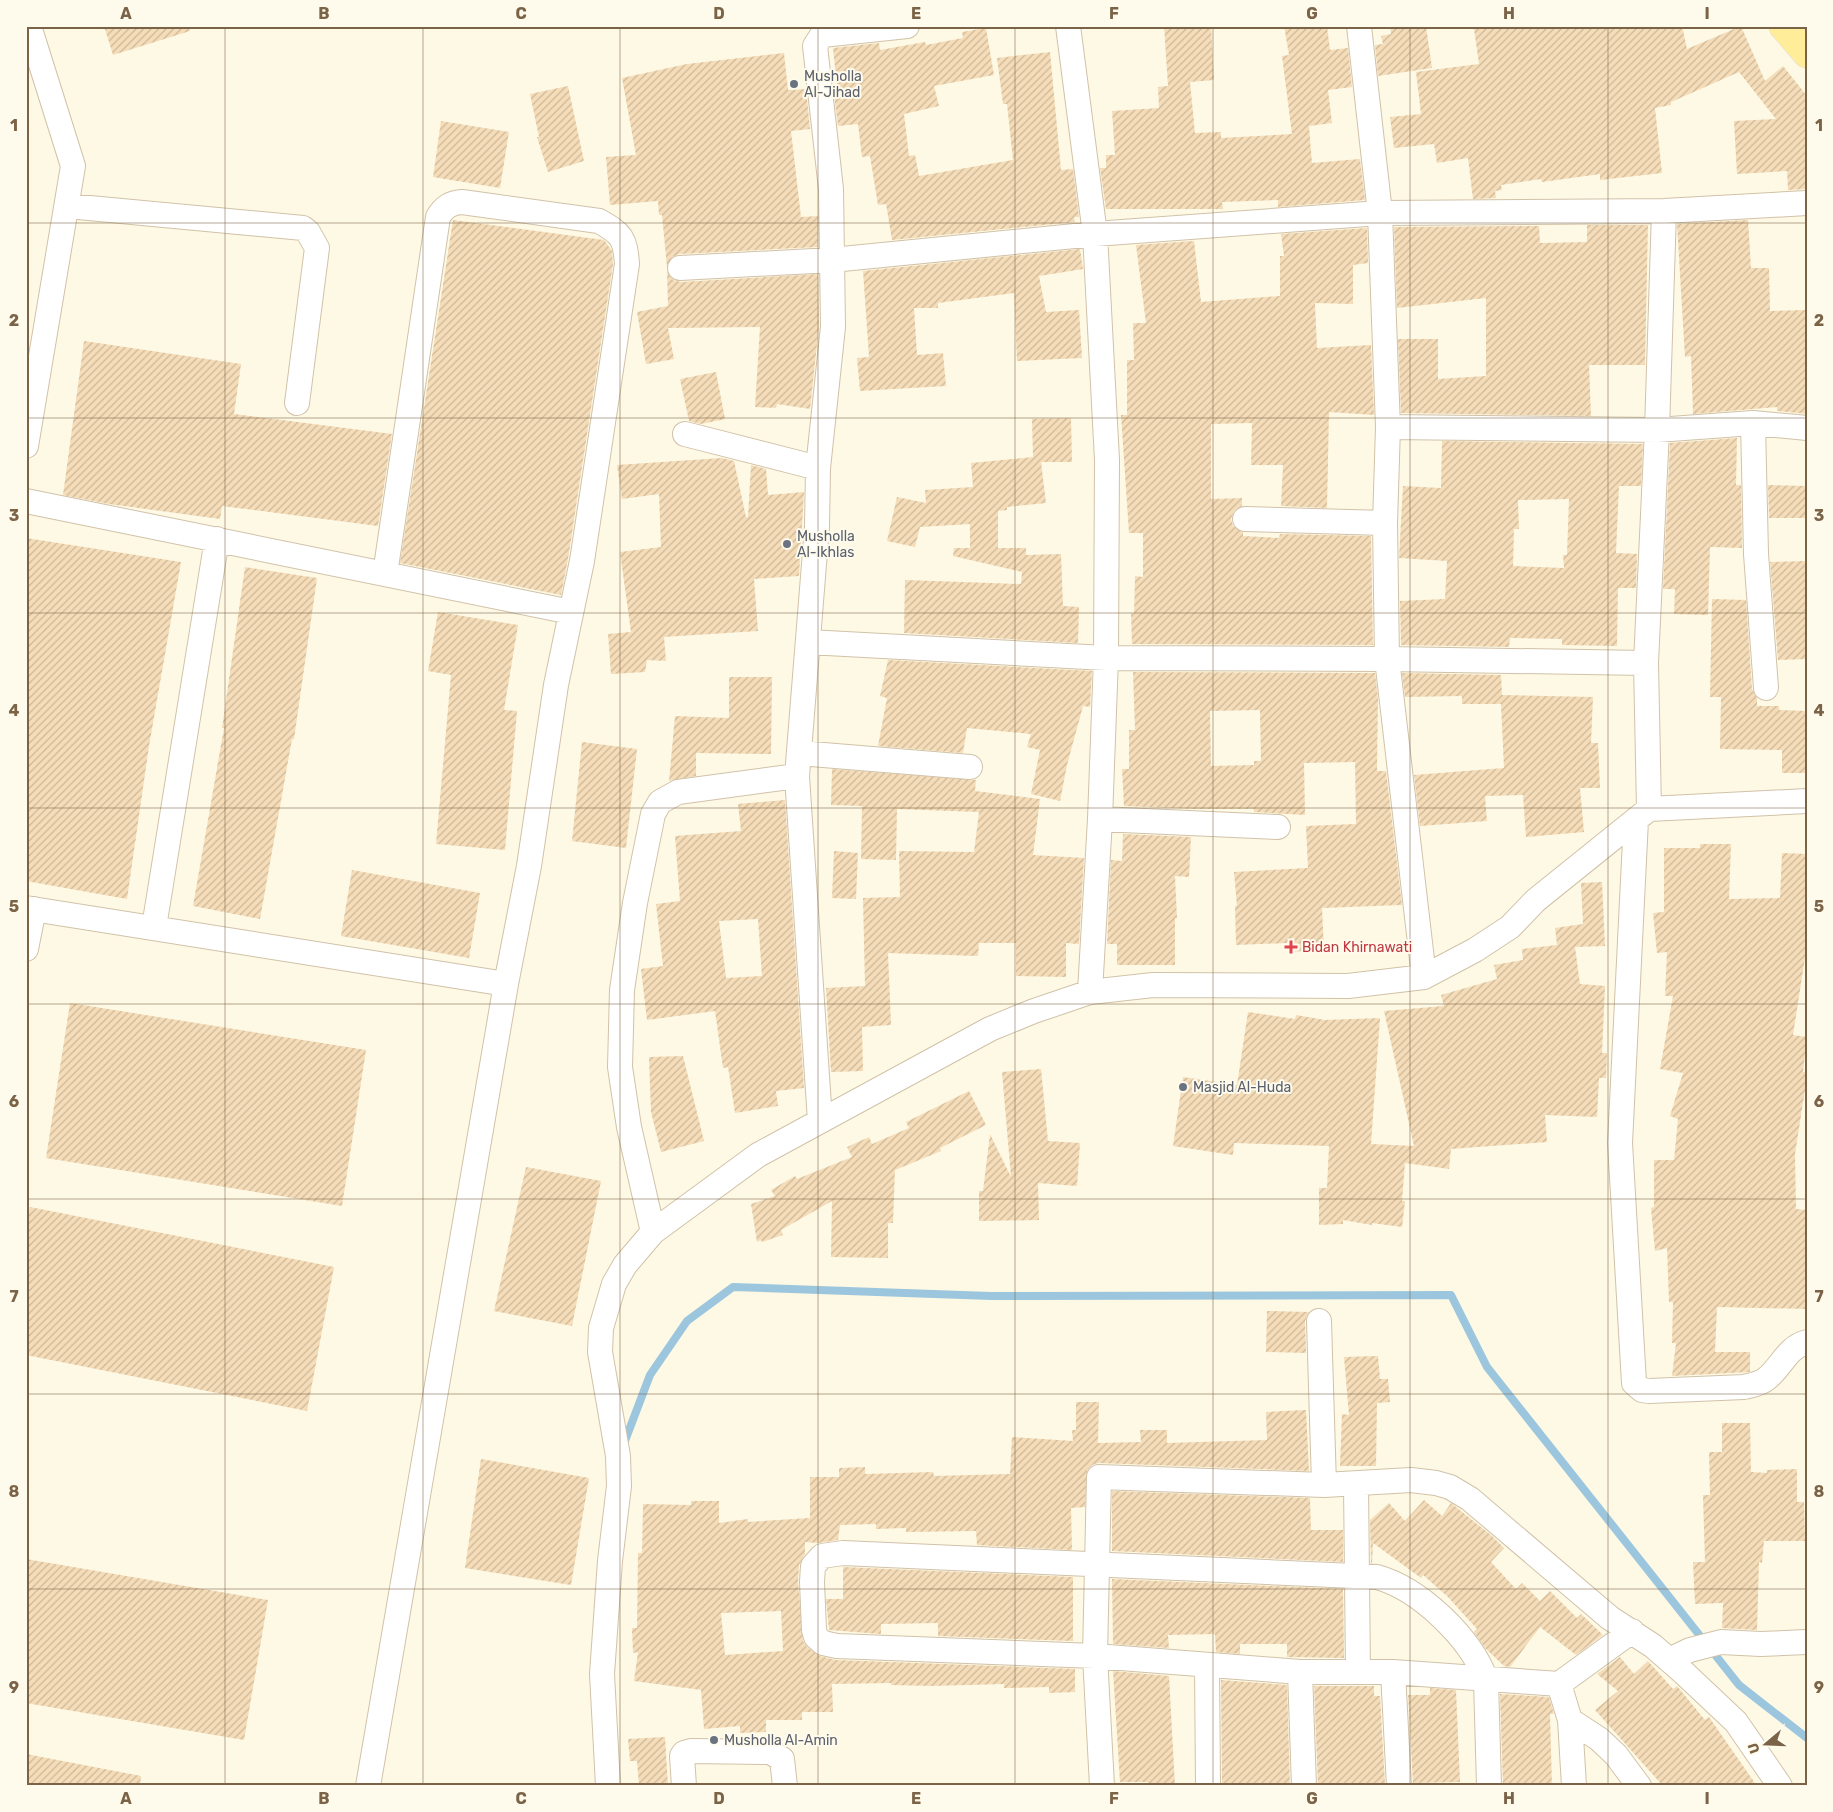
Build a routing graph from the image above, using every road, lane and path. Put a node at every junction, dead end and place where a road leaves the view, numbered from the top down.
1 (29, 26) edge
2 (907, 26) edge
3 (1068, 26) edge
4 (1358, 26) edge
5 (1783, 26) edge
6 (1807, 54) edge
7 (1807, 203) edge
8 (68, 206) junction
9 (1664, 211) junction
10 (1380, 213) junction
11 (1095, 234) junction
12 (832, 260) junction
13 (680, 268) dead end
14 (297, 403) dead end
15 (1753, 423) junction
16 (1388, 427) junction
17 (1807, 428) edge
18 (1657, 430) junction
19 (685, 434) dead end
20 (26, 446) edge
21 (818, 468) junction
22 (26, 501) edge
23 (1245, 519) dead end
24 (1385, 523) junction
25 (217, 539) junction
26 (386, 574) junction
27 (571, 612) junction
28 (808, 642) junction
29 (1106, 658) junction
30 (1387, 659) junction
31 (1646, 663) junction
32 (1766, 688) dead end
33 (798, 765) junction
34 (970, 767) dead end
35 (1807, 801) edge
36 (1643, 814) junction
37 (1100, 819) junction
38 (1278, 827) dead end
39 (30, 909) edge
40 (154, 927) junction
41 (26, 949) edge
42 (1424, 977) junction
43 (506, 984) junction
44 (1090, 992) junction
45 (820, 1120) junction
46 (653, 1232) junction
47 (1319, 1321) dead end
48 (1807, 1342) edge
49 (1356, 1484) junction
50 (1324, 1485) junction
51 (1096, 1566) junction
52 (1358, 1576) junction
53 (1632, 1631) junction
54 (1807, 1642) edge
55 (1095, 1656) junction
56 (1669, 1660) junction
57 (1207, 1665) junction
58 (1300, 1672) junction
59 (1358, 1672) junction
60 (1394, 1672) junction
61 (1486, 1680) junction
62 (1559, 1684) junction
63 (1570, 1720) junction
64 (368, 1786) edge
65 (608, 1786) edge
66 (684, 1786) edge
67 (785, 1786) edge
68 (1102, 1786) edge
69 (1208, 1786) edge
70 (1304, 1786) edge
71 (1399, 1786) edge
72 (1489, 1786) edge
73 (1574, 1786) edge
74 (1639, 1786) edge
75 (1780, 1786) edge

1 - 8 street
2 - 12 street
3 - 11 street
4 - 10 street
5 - 6 main road
7 - 9 street
8 - 14 street
8 - 20 street
9 - 10 street
9 - 18 street
10 - 11 street
10 - 16 street
11 - 12 street
11 - 29 street
12 - 13 street
12 - 21 street
15 - 17 street
15 - 18 street
15 - 32 street
16 - 18 street
16 - 24 street
18 - 31 street
19 - 21 street
21 - 28 street
22 - 25 street
23 - 24 street
24 - 30 street
25 - 26 street
25 - 40 street
26 - 27 street
26 - 27 street
27 - 43 street
28 - 29 street
28 - 33 street
29 - 30 street
29 - 37 street
30 - 31 street
30 - 42 street
31 - 36 street
33 - 34 street
33 - 45 street
33 - 46 street
35 - 36 street
36 - 42 street
36 - 48 street
37 - 38 street
37 - 44 street
39 - 40 street
39 - 41 street
40 - 43 street
42 - 44 street
43 - 64 street
44 - 45 street
45 - 46 street
46 - 65 street
47 - 50 street
49 - 50 street
49 - 52 street
49 - 53 street
50 - 51 street
51 - 52 street
51 - 55 street
51 - 55 street
52 - 59 street
52 - 61 street
53 - 56 street
53 - 62 street
54 - 56 street
55 - 57 street
55 - 68 street
56 - 75 street
57 - 58 street
57 - 69 street
58 - 59 street
58 - 70 street
59 - 60 street
60 - 61 street
60 - 71 street
61 - 62 street
61 - 72 street
62 - 63 street
63 - 73 street
63 - 74 street
66 - 67 street

